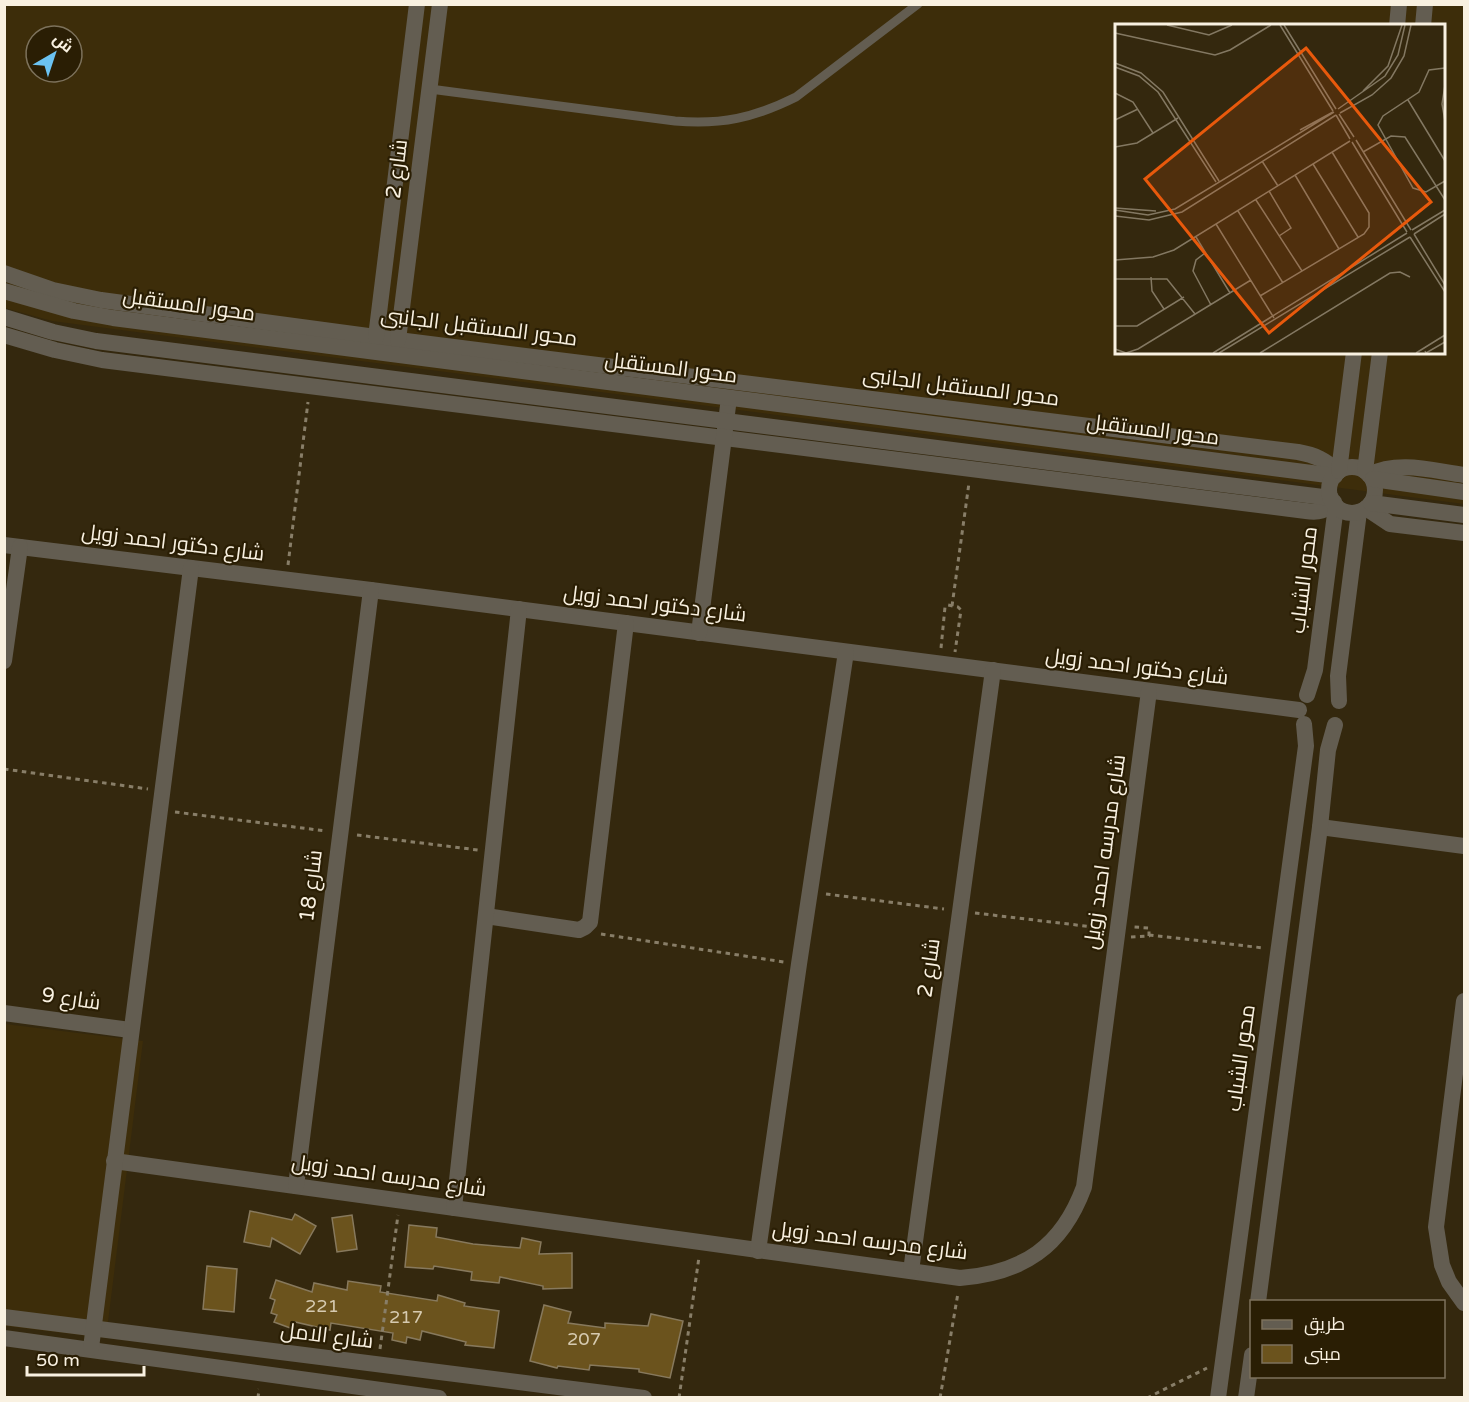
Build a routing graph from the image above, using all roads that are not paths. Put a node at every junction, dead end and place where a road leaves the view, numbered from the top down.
1 (417, 4) edge
2 (440, 4) edge
3 (918, 4) edge
4 (1399, 4) edge
5 (1425, 4) edge
6 (1397, 24) edge
7 (1423, 24) edge
8 (406, 86) junction
9 (430, 89) junction
10 (4, 273) edge
11 (4, 291) edge
12 (4, 317) edge
13 (4, 335) edge
14 (376, 337) junction
15 (398, 340) junction
16 (1354, 354) edge
17 (1380, 354) edge
18 (729, 398) junction
19 (726, 420) junction
20 (724, 438) junction
21 (1337, 473) junction
22 (1369, 475) junction
23 (1464, 475) edge
24 (1464, 492) edge
25 (1334, 502) junction
26 (1365, 508) junction
27 (1464, 515) edge
28 (1464, 533) edge
29 (12, 546) edge
30 (191, 568) junction
31 (371, 590) junction
32 (519, 609) junction
33 (626, 623) junction
34 (699, 633) junction
35 (846, 651) junction
36 (4, 662) edge
37 (993, 670) junction
38 (1149, 691) junction
39 (1339, 701) junction
40 (1304, 710) junction
41 (1335, 725) junction
42 (1320, 827) junction
43 (1464, 846) edge
44 (486, 916) junction
45 (1464, 1001) edge
46 (4, 1013) edge
47 (130, 1030) junction
48 (114, 1161) junction
49 (296, 1186) junction
50 (454, 1208) junction
51 (758, 1251) junction
52 (911, 1271) junction
53 (1258, 1300) edge
54 (1464, 1303) edge
55 (4, 1317) edge
56 (93, 1328) junction
57 (4, 1338) edge
58 (91, 1348) junction
59 (1250, 1364) edge
60 (440, 1398) edge
61 (644, 1398) edge
62 (1218, 1398) edge
63 (1246, 1398) edge

1 - 8 street, شارع 2
2 - 9 street, شارع 2
3 - 9 lane
4 - 6 street
5 - 7 street
8 - 9 street
8 - 14 street, شارع 2
9 - 15 street, شارع 2
10 - 14 street, محور المستقبل الجانبى
11 - 18 street, محور المستقبل
12 - 19 street
13 - 20 street
14 - 15 street, محور المستقبل الجانبى
15 - 21 street, محور المستقبل الجانبى
16 - 21 street
17 - 22 street
18 - 19 street
18 - 21 street, محور المستقبل
19 - 20 street
19 - 25 street
20 - 25 street
20 - 34 street
21 - 22 street
21 - 25 street
22 - 23 street
22 - 24 street
22 - 26 street
25 - 26 street
25 - 40 street, محور الشباب
26 - 27 street
26 - 28 street
26 - 39 street
29 - 30 street, شارع دكتور احمد زويل
29 - 36 street
30 - 31 street, شارع دكتور احمد زويل
30 - 47 street
31 - 32 street, شارع دكتور احمد زويل
31 - 49 street, شارع 18
32 - 33 street, شارع دكتور احمد زويل
32 - 44 street
33 - 34 street, شارع دكتور احمد زويل
33 - 44 street
34 - 35 street, شارع دكتور احمد زويل
35 - 37 street, شارع دكتور احمد زويل
35 - 51 street
37 - 38 street, شارع دكتور احمد زويل
37 - 52 street, شارع 2
38 - 40 street, شارع دكتور احمد زويل
38 - 52 street, شارع مدرسه احمد زويل
39 - 40 street
39 - 41 street
40 - 41 street
40 - 62 street, محور الشباب
41 - 42 street
42 - 43 street
42 - 53 street
44 - 50 street
45 - 54 street
46 - 47 street, شارع 9
47 - 48 street
48 - 49 street, شارع مدرسه احمد زويل
48 - 56 street
49 - 50 street, شارع مدرسه احمد زويل
50 - 51 street, شارع مدرسه احمد زويل
51 - 52 street, شارع مدرسه احمد زويل
55 - 56 street, شارع الامل
56 - 58 street
56 - 61 street, شارع الامل
57 - 58 street
58 - 60 street
59 - 63 street

